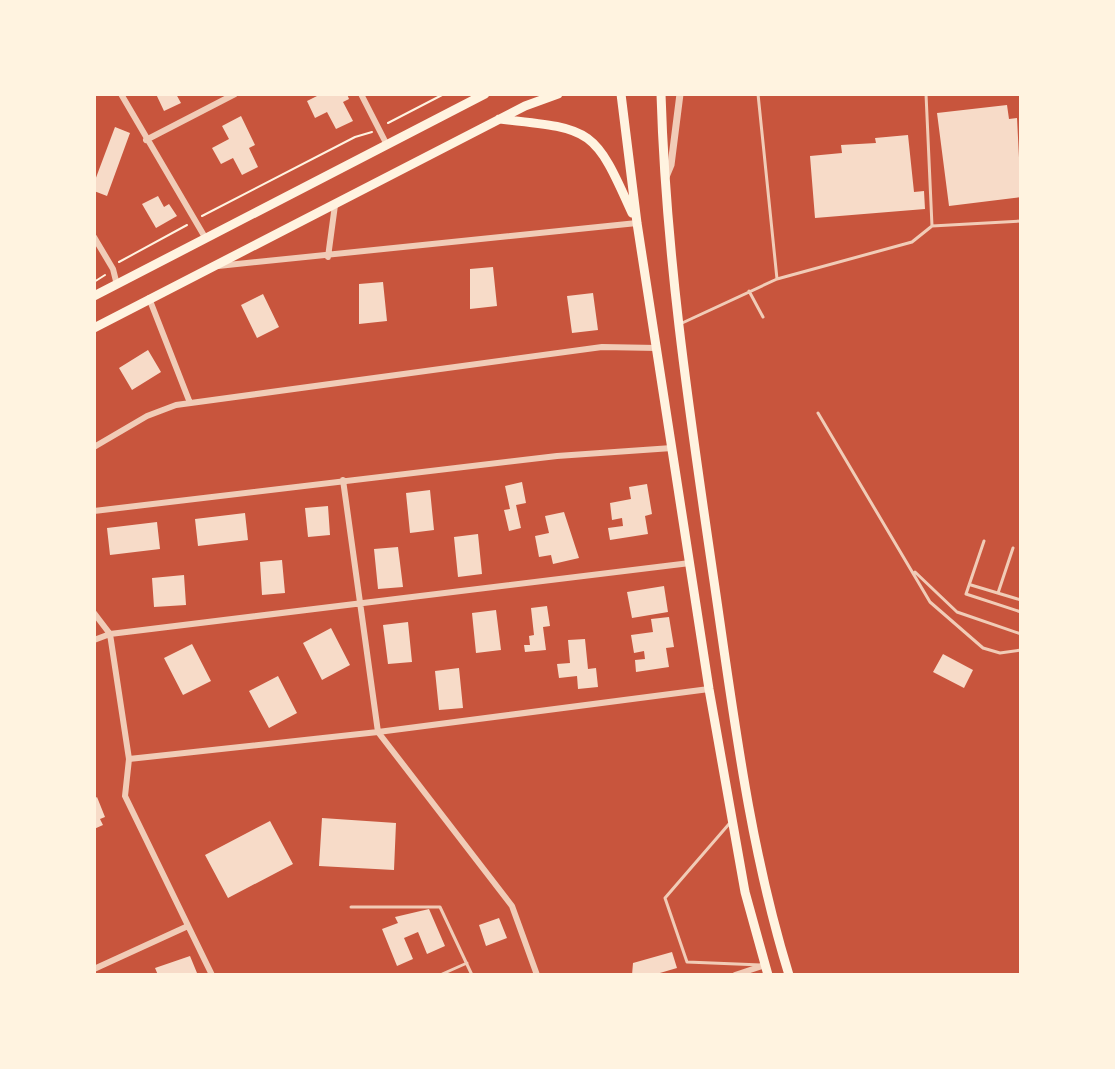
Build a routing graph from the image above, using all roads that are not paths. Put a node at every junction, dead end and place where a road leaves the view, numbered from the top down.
1 (121, 94) edge
2 (235, 94) edge
3 (361, 94) edge
4 (485, 94) edge
5 (558, 94) edge
6 (621, 94) edge
7 (661, 94) edge
8 (680, 94) edge
9 (758, 94) edge
10 (926, 94) edge
11 (499, 119) junction
12 (146, 140) junction
13 (387, 145) junction
14 (666, 177) junction
15 (335, 203) junction
16 (1021, 221) edge
17 (637, 223) junction
18 (932, 226) junction
19 (94, 237) edge
20 (206, 239) junction
21 (328, 257) junction
22 (210, 267) junction
23 (777, 279) junction
24 (117, 285) junction
25 (749, 291) junction
26 (94, 296) edge
27 (149, 298) junction
28 (763, 317) dead end
29 (676, 326) junction
30 (94, 328) edge
31 (657, 348) junction
32 (190, 403) junction
33 (818, 413) dead end
34 (94, 447) edge
35 (672, 448) junction
36 (343, 480) junction
37 (94, 511) edge
38 (984, 541) dead end
39 (1013, 548) dead end
40 (690, 563) junction
41 (910, 566) junction
42 (970, 584) junction
43 (998, 593) junction
44 (1021, 600) edge
45 (359, 602) junction
46 (1021, 612) edge
47 (94, 613) edge
48 (110, 634) junction
49 (1021, 634) edge
50 (94, 640) edge
51 (1021, 650) edge
52 (709, 689) junction
53 (378, 732) junction
54 (129, 759) junction
55 (732, 821) junction
56 (351, 907) dead end
57 (188, 926) junction
58 (467, 963) junction
59 (94, 969) edge
60 (766, 970) edge
61 (212, 975) edge
62 (440, 975) edge
63 (472, 975) edge
64 (537, 975) edge
65 (735, 975) edge
66 (789, 975) edge

1 - 12 street
2 - 12 street
3 - 13 street
4 - 13 main road
5 - 11 main road
6 - 17 main road
7 - 14 main road
8 - 14 street
9 - 23 lane
10 - 18 lane
11 - 15 main road
11 - 17 main road
12 - 20 street
13 - 20 main road
14 - 29 main road
15 - 21 street
15 - 22 main road
16 - 18 lane
17 - 21 street
17 - 31 main road
18 - 23 lane
19 - 24 street
20 - 24 main road
21 - 22 street
22 - 27 main road
23 - 25 lane
24 - 26 main road
25 - 28 lane
25 - 29 lane
27 - 30 main road
27 - 32 street
29 - 66 main road
31 - 32 street
31 - 35 main road
32 - 34 street
33 - 41 lane
35 - 36 street
35 - 40 main road
36 - 37 street
36 - 45 street
38 - 42 lane
39 - 43 lane
40 - 45 street
40 - 52 main road
41 - 49 lane
41 - 51 lane
42 - 43 lane
42 - 46 lane
43 - 44 lane
45 - 48 street
45 - 53 street
47 - 48 street
48 - 50 street
48 - 54 street
52 - 53 street
52 - 55 main road
53 - 54 street
53 - 64 street
54 - 57 street
55 - 60 main road
55 - 60 lane
56 - 58 lane
57 - 59 street
57 - 61 street
58 - 62 lane
58 - 63 lane
60 - 65 street

